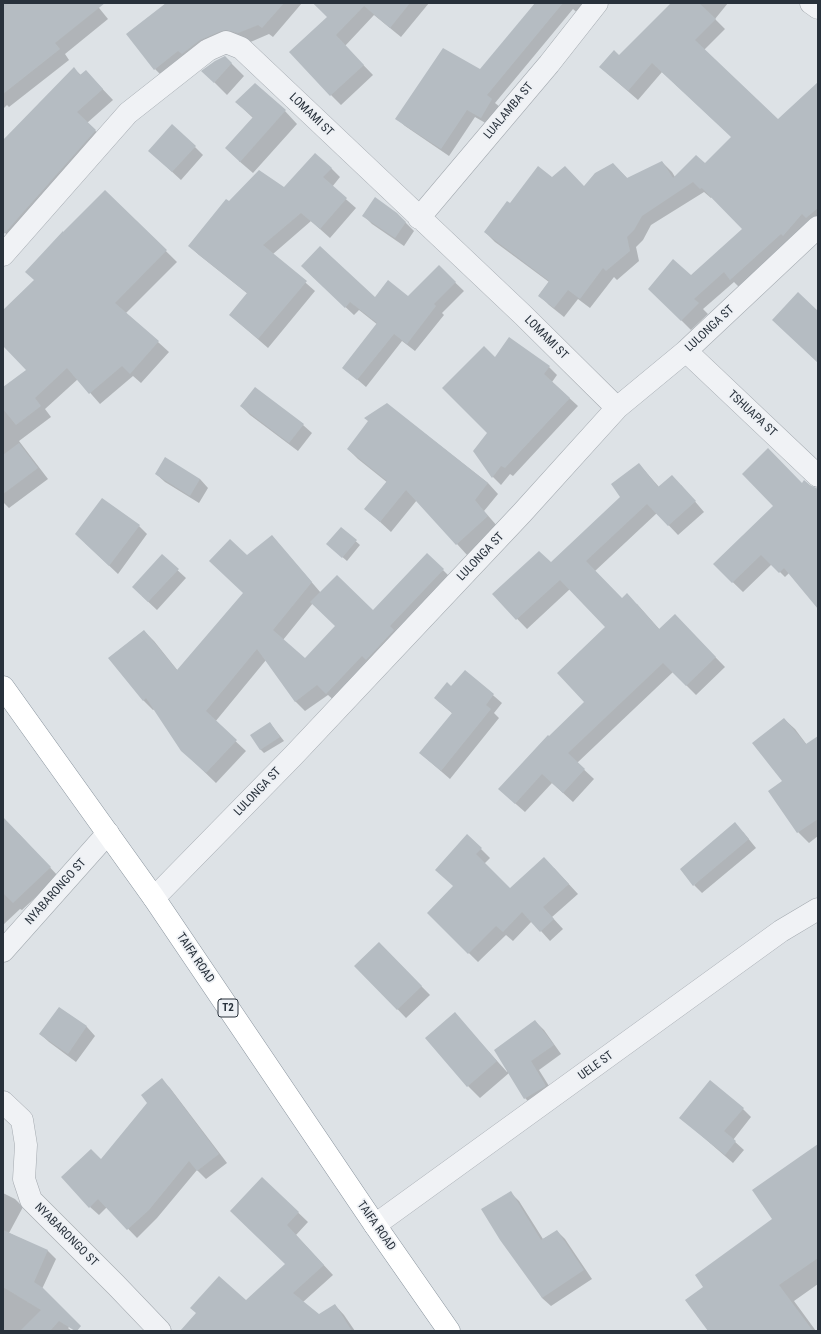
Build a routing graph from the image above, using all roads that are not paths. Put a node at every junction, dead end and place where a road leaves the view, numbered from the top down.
1 (597, 3) edge
2 (811, 3) edge
3 (818, 8) edge
4 (419, 218) junction
5 (818, 227) edge
6 (3, 255) edge
7 (686, 351) junction
8 (617, 408) junction
9 (818, 476) edge
10 (3, 687) edge
11 (108, 833) junction
12 (154, 898) junction
13 (818, 908) edge
14 (3, 951) edge
15 (3, 1102) edge
16 (375, 1225) junction
17 (160, 1331) edge
18 (449, 1331) edge

1 - 4 street, LUALAMBA ST
2 - 3 street
4 - 6 street, LOMAMI ST
4 - 8 street, LOMAMI ST
5 - 7 street, LULONGA ST
7 - 8 street, LULONGA ST
7 - 9 street, TSHUAPA ST
8 - 12 street, LULONGA ST
10 - 11 highway, TAIFA ROAD / T2
11 - 12 highway, TAIFA ROAD / T2
11 - 14 street, NYABARONGO ST
12 - 16 highway, TAIFA ROAD / T2
13 - 16 street, UELE ST
15 - 17 street, NYABARONGO ST
16 - 18 highway, TAIFA ROAD / T2

